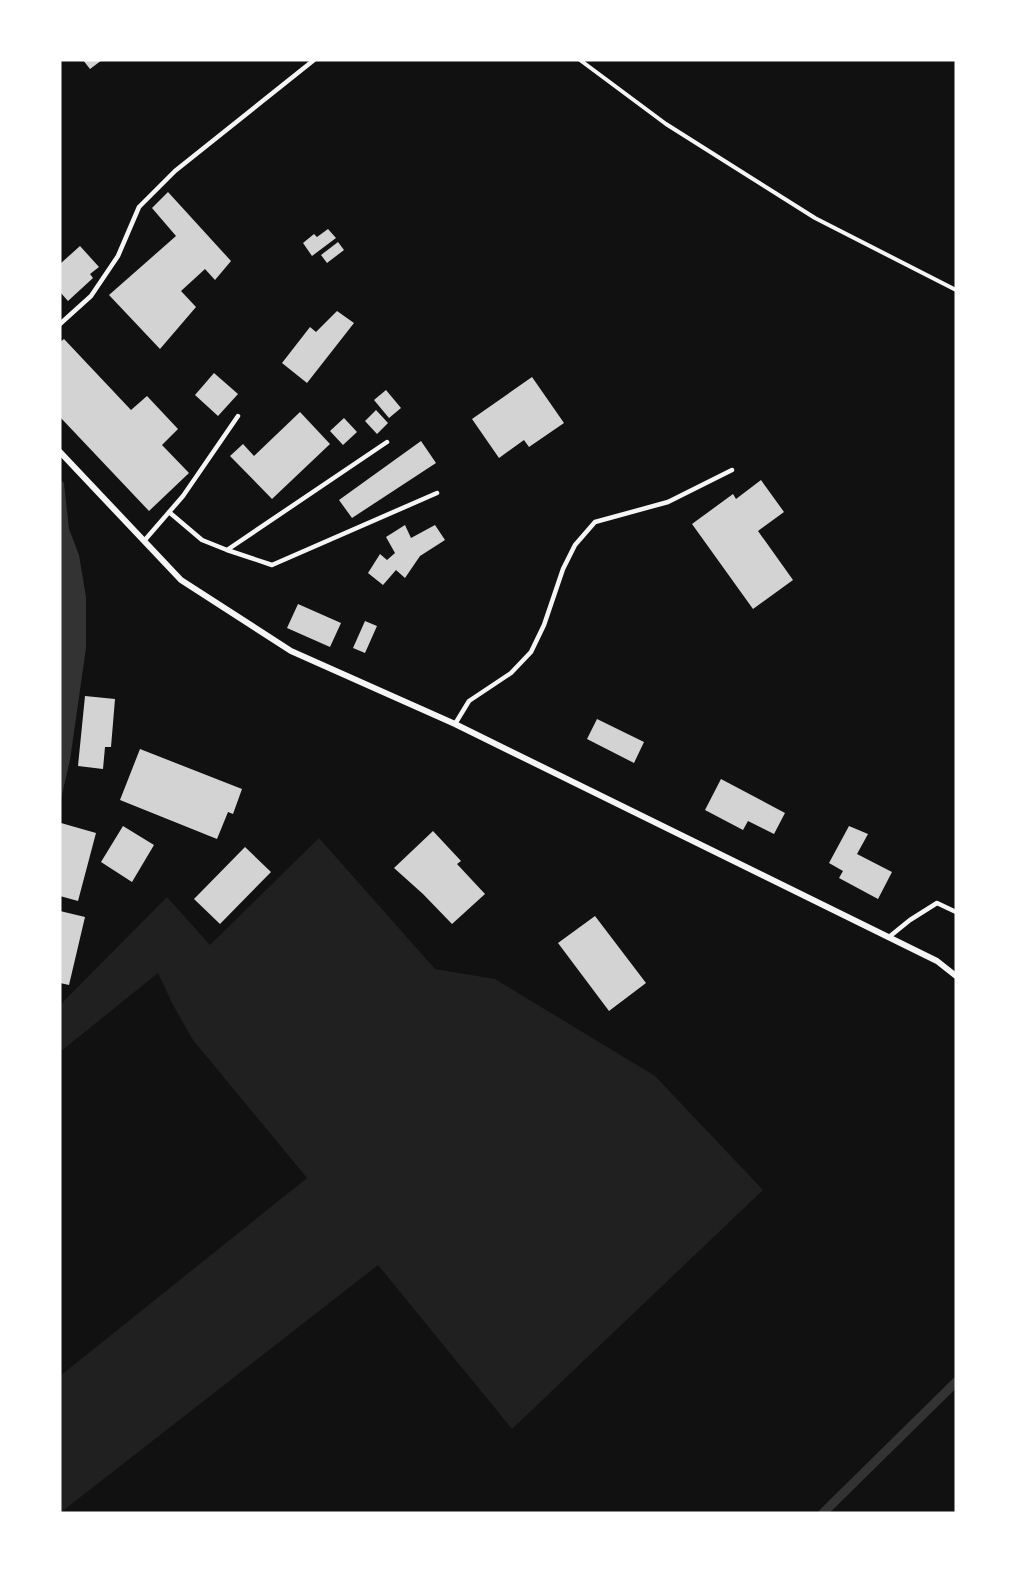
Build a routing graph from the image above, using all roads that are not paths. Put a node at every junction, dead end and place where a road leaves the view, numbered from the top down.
1 (314, 60) edge
2 (60, 324) edge
3 (238, 416) dead end
4 (387, 442) dead end
5 (60, 452) edge
6 (732, 470) dead end
7 (436, 493) dead end
8 (169, 512) junction
9 (144, 541) junction
10 (227, 550) junction
11 (455, 724) junction
12 (956, 912) edge
13 (889, 937) junction
14 (956, 976) edge

1 - 2 lane
3 - 8 lane
4 - 10 lane
5 - 9 street
6 - 11 lane
7 - 10 lane
8 - 9 lane
8 - 10 lane
9 - 11 street
11 - 13 street
12 - 13 lane
13 - 14 street

